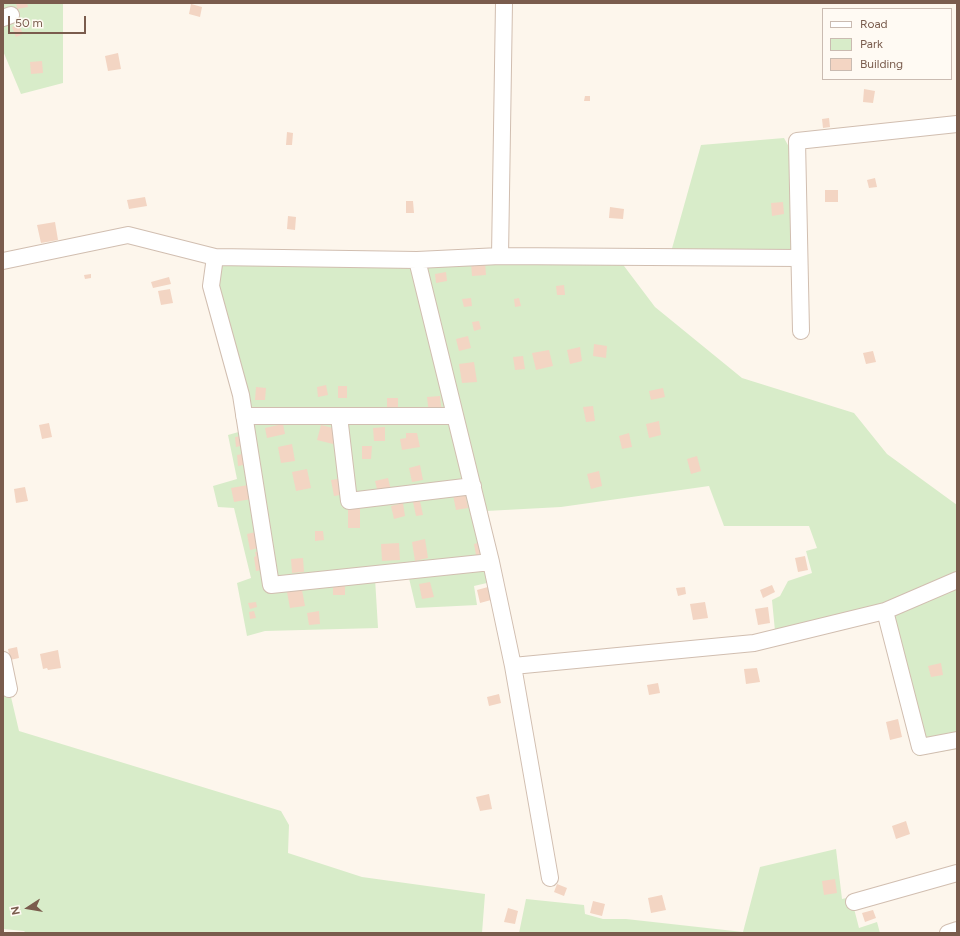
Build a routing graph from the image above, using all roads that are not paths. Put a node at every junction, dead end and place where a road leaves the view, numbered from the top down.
1 (504, 3) edge
2 (957, 124) edge
3 (500, 256) junction
4 (215, 257) junction
5 (799, 258) junction
6 (417, 260) junction
7 (3, 261) edge
8 (801, 332) dead end
9 (244, 416) junction
10 (339, 416) junction
11 (455, 416) junction
12 (473, 486) junction
13 (492, 562) junction
14 (957, 580) edge
15 (886, 611) junction
16 (3, 660) edge
17 (513, 666) junction
18 (9, 689) dead end
19 (957, 740) edge
20 (957, 873) edge
21 (550, 878) dead end
22 (854, 902) dead end
23 (957, 930) edge
24 (948, 933) edge

1 - 3 street
2 - 5 street
3 - 5 street
3 - 6 street
4 - 6 street
4 - 7 street
4 - 9 street
5 - 8 street
6 - 11 street
9 - 10 street
9 - 13 street
10 - 11 street
10 - 12 street
11 - 12 street
12 - 13 street
13 - 17 street
14 - 15 street
15 - 17 street
15 - 19 street
16 - 18 street
17 - 21 street
20 - 22 street
23 - 24 street

